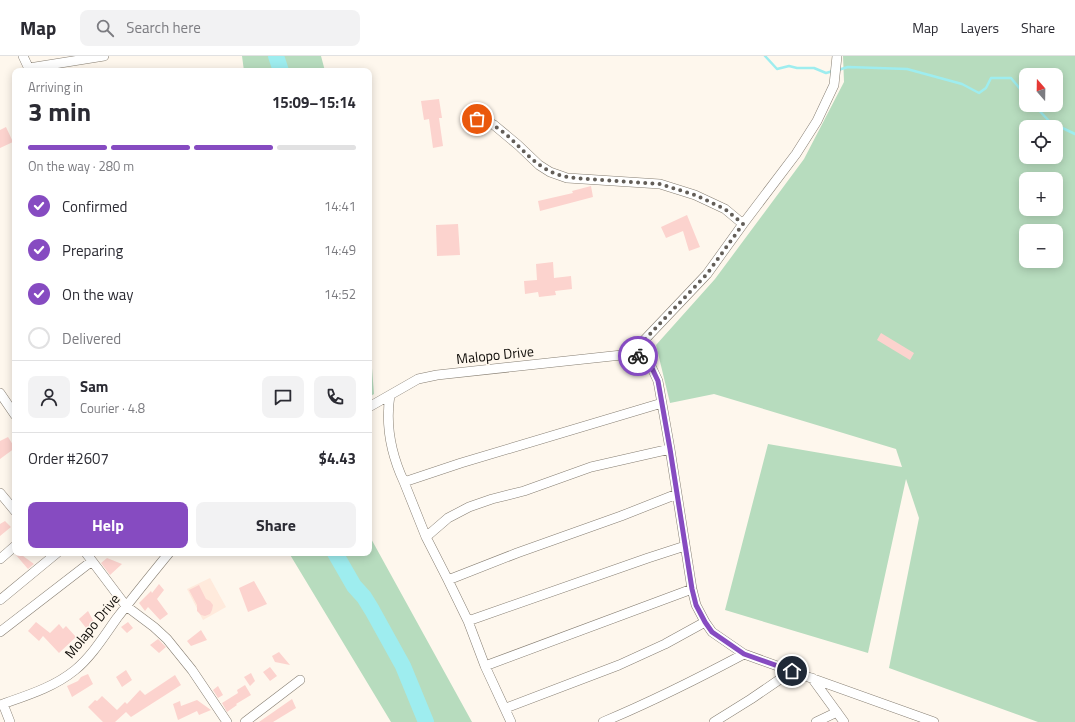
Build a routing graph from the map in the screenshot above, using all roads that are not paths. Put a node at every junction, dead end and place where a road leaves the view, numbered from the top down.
1 (23, 56) edge
2 (104, 56) edge
3 (837, 59) edge
4 (28, 68) edge
5 (40, 68) edge
6 (469, 119) dead end
7 (743, 224) junction
8 (631, 354) junction
9 (0, 393) edge
10 (390, 395) junction
11 (662, 402) junction
12 (372, 405) edge
13 (12, 411) edge
14 (670, 449) junction
15 (404, 482) junction
16 (0, 493) edge
17 (677, 494) junction
18 (12, 507) edge
19 (426, 537) junction
20 (685, 546) junction
21 (12, 549) edge
22 (53, 556) edge
23 (88, 556) edge
24 (167, 556) edge
25 (0, 559) edge
26 (92, 561) junction
27 (448, 580) junction
28 (692, 589) junction
29 (0, 600) edge
30 (126, 606) junction
31 (468, 621) junction
32 (705, 622) junction
33 (0, 632) edge
34 (744, 654) junction
35 (485, 666) junction
36 (792, 671) junction
37 (812, 678) junction
38 (300, 680) dead end
39 (1, 705) edge
40 (506, 708) junction
41 (837, 712) junction
42 (225, 719) edge
43 (10, 722) edge
44 (214, 722) edge
45 (245, 722) edge
46 (511, 722) edge
47 (602, 722) edge
48 (714, 722) edge
49 (816, 722) edge
50 (844, 722) edge
51 (934, 722) edge

1 - 4 street
2 - 5 street
3 - 7 street
6 - 7 street
7 - 8 street
8 - 10 street, Malopo Drive
8 - 11 street
9 - 13 street
10 - 12 street, Malopo Drive
10 - 15 street
11 - 14 street
11 - 15 street
14 - 17 street
14 - 19 street
15 - 19 street
16 - 18 street
17 - 20 street
17 - 27 street
19 - 27 street
20 - 28 street
20 - 31 street
21 - 25 street
22 - 29 street
23 - 26 street
24 - 30 street, Molapo Drive
26 - 30 street
26 - 33 street
27 - 31 street
28 - 32 street
28 - 35 street
30 - 39 street, Molapo Drive
30 - 42 street
31 - 35 street
32 - 34 street
32 - 40 street
34 - 36 street
34 - 47 street
35 - 40 street
36 - 37 street
36 - 48 street
37 - 41 street
37 - 51 street
38 - 45 street
39 - 43 street
40 - 46 street
41 - 49 street
41 - 50 street
42 - 44 street

